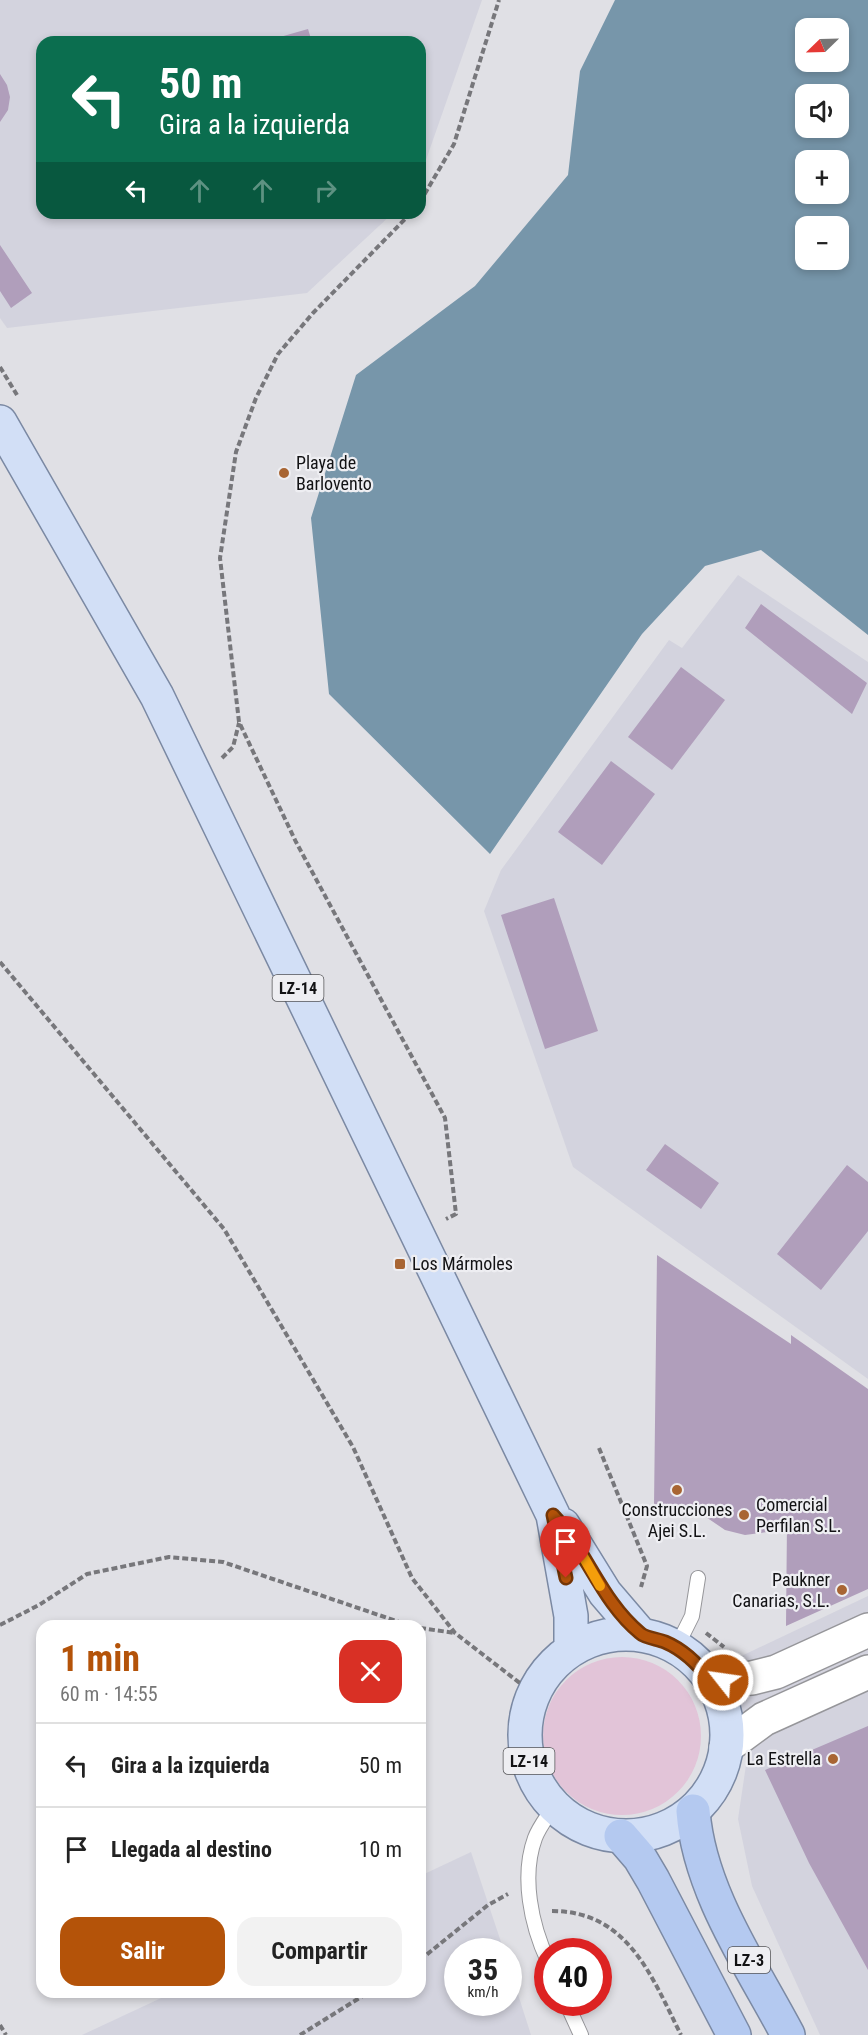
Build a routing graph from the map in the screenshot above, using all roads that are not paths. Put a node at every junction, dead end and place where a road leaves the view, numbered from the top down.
1 (0, 422) edge
2 (553, 1515) junction
3 (698, 1578) dead end
4 (868, 1629) edge
5 (636, 1630) junction
6 (683, 1635) junction
7 (571, 1650) junction
8 (868, 1672) edge
9 (710, 1680) junction
10 (726, 1747) junction
11 (554, 1806) junction
12 (693, 1811) junction
13 (621, 1836) junction
14 (541, 1938) edge
15 (572, 2016) edge
16 (581, 2035) edge
17 (734, 2035) edge
18 (788, 2035) edge

1 - 2 main road, LZ-14
2 - 5 main road, LZ-14
2 - 7 main road, LZ-14
3 - 6 lane
4 - 9 street
5 - 6 main road, LZ-14
5 - 7 main road, LZ-14
6 - 9 main road, LZ-14
7 - 11 main road, LZ-14
8 - 10 street
9 - 10 main road, LZ-14
10 - 12 main road, LZ-14
11 - 13 main road, LZ-14
11 - 14 lane
12 - 13 main road, LZ-14
12 - 18 highway, LZ-3
13 - 17 highway, LZ-3
15 - 16 lane

